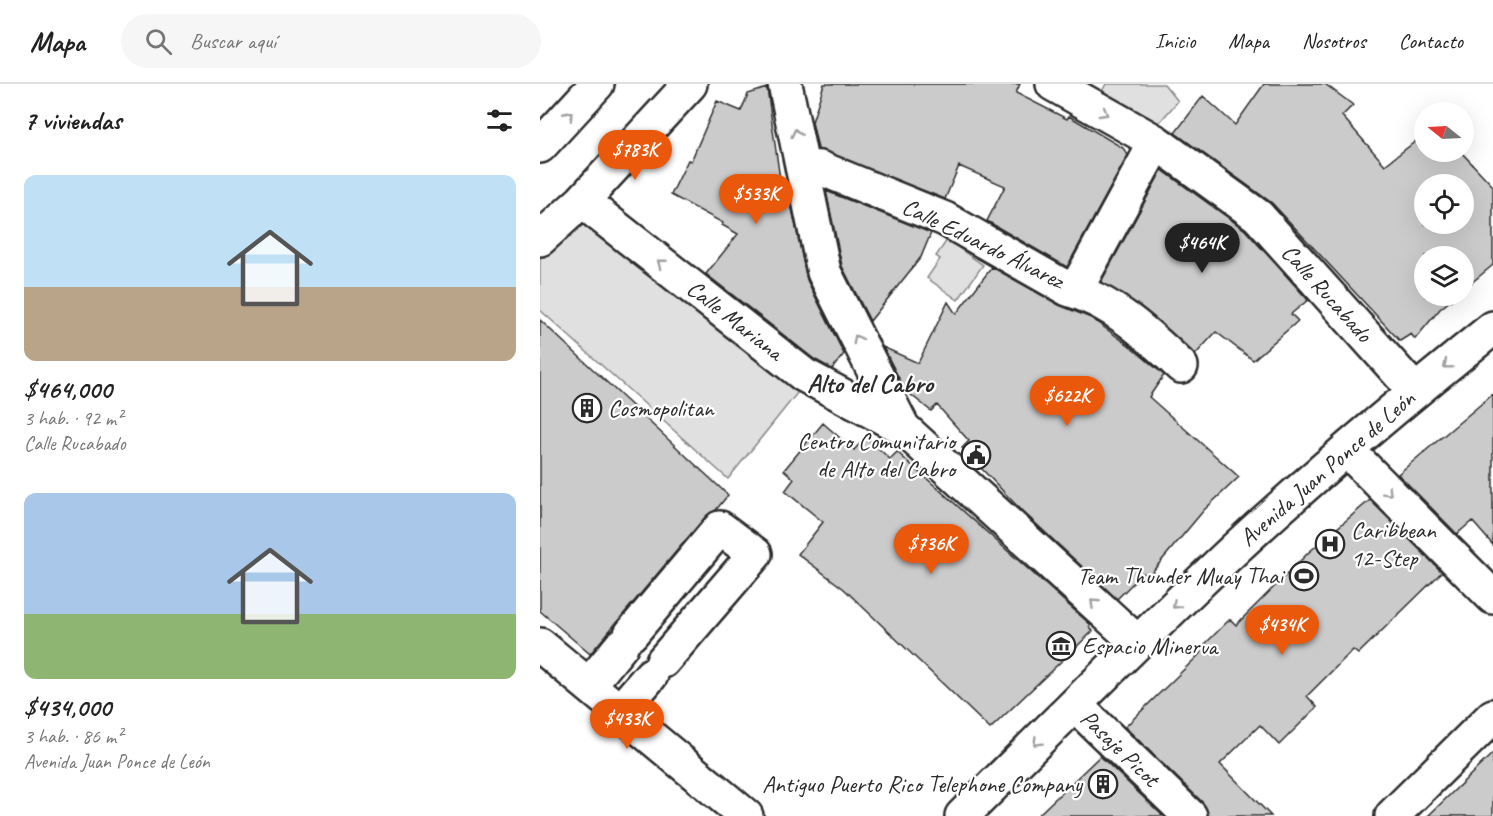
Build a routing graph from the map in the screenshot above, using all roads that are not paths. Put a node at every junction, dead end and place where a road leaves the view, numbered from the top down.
1 (597, 84) edge
2 (690, 84) edge
3 (784, 84) edge
4 (1053, 84) edge
5 (1156, 142) junction
6 (540, 146) edge
7 (804, 167) junction
8 (582, 201) junction
9 (540, 239) edge
10 (1068, 289) junction
11 (1493, 328) edge
12 (1181, 366) dead end
13 (1415, 391) junction
14 (903, 428) junction
15 (1347, 450) junction
16 (1493, 597) edge
17 (1137, 642) junction
18 (540, 645) edge
19 (589, 685) junction
20 (1075, 705) junction
21 (620, 711) junction
22 (1493, 716) edge
23 (746, 816) edge
24 (962, 816) edge
25 (1190, 816) edge
26 (1392, 816) edge

6 -> 1 main road
2 - 8 main road
7 -> 3 main road
4 -> 5 main road, Calle Rucabado
5 - 10 main road, Calle Eduardo Álvarez
5 - 13 main road, Calle Rucabado
7 - 10 main road, Calle Eduardo Álvarez
14 -> 7 main road
8 - 9 main road
14 -> 8 main road, Calle Mariana
10 - 12 main road
11 -> 13 main road, Avenida Juan Ponce de León
13 - 15 main road, Avenida Juan Ponce de León
17 -> 14 main road, Calle Mariana
15 -> 16 main road
15 -> 17 main road, Avenida Juan Ponce de León
17 - 20 main road, Avenida Juan Ponce de León
18 - 19 main road
19 - 21 main road
19 - 21 main road
20 -> 24 main road, Avenida Juan Ponce de León
20 - 25 main road, Pasaje Picot
21 - 23 main road
22 - 26 main road

